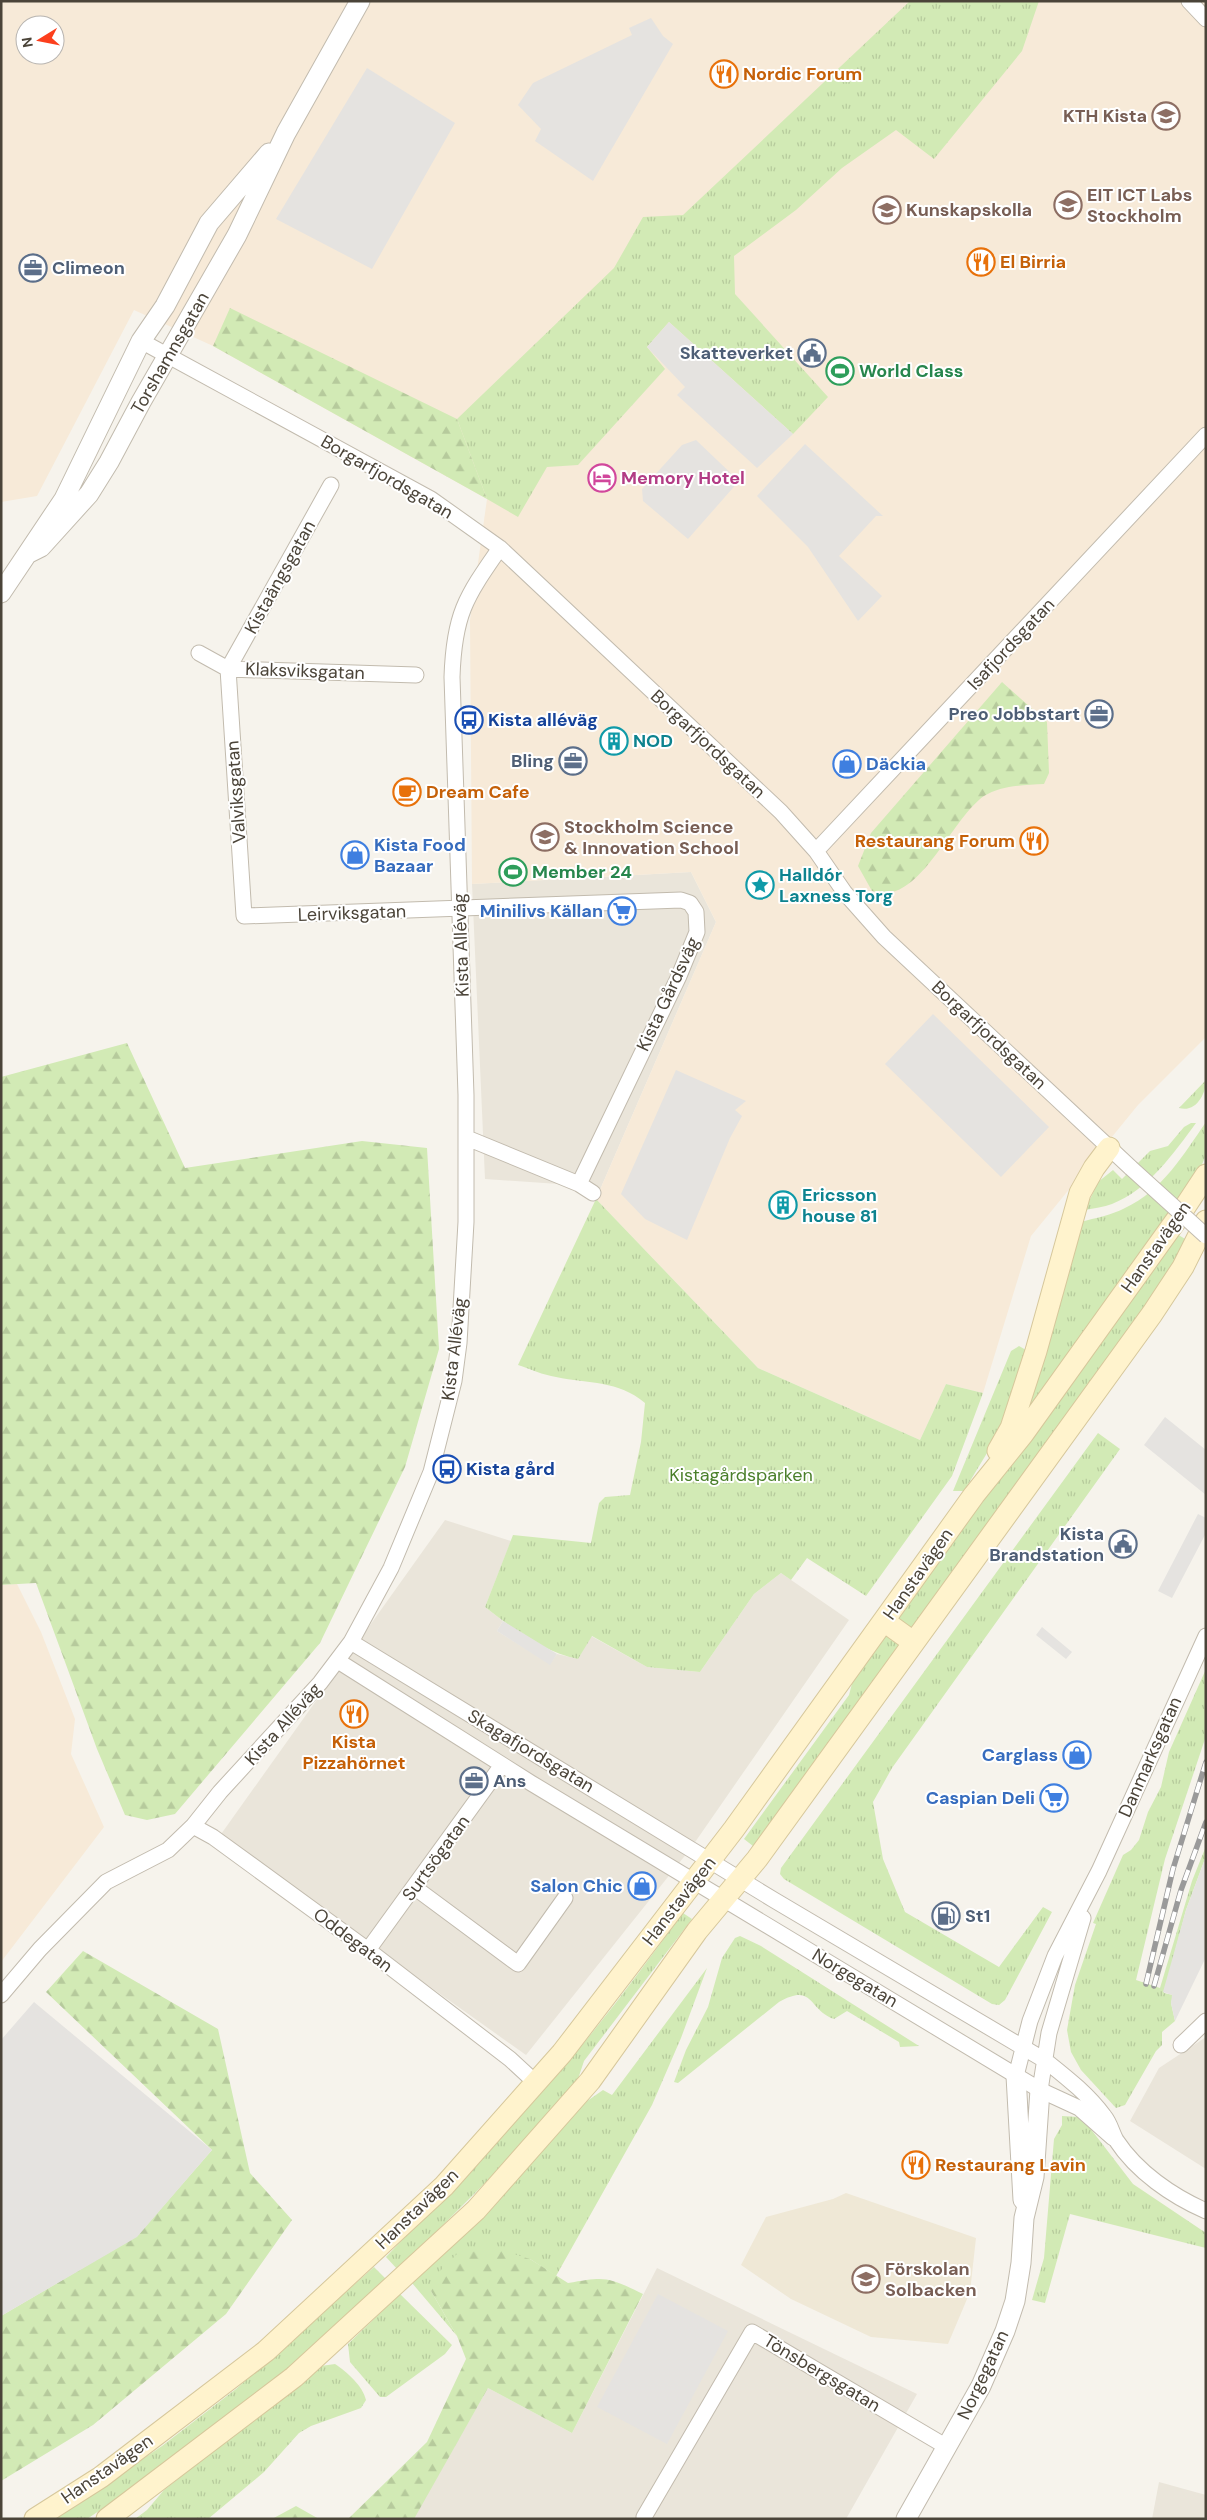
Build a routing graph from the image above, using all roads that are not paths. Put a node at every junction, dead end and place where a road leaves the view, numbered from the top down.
1 (360, 1) edge
2 (1189, 1) edge
3 (1206, 19) edge
4 (286, 133) junction
5 (141, 341) junction
6 (169, 357) junction
7 (1206, 436) edge
8 (331, 485) dead end
9 (500, 548) junction
10 (29, 553) junction
11 (1, 592) edge
12 (199, 653) dead end
13 (228, 669) junction
14 (416, 675) dead end
15 (816, 851) junction
16 (460, 910) junction
17 (244, 916) joint
18 (467, 1138) junction
19 (1109, 1148) junction
20 (1206, 1175) edge
21 (579, 1184) junction
22 (593, 1193) dead end
23 (1206, 1221) edge
24 (1206, 1236) edge
25 (974, 1495) junction
26 (884, 1621) junction
27 (1206, 1636) edge
28 (351, 1642) junction
29 (913, 1642) junction
30 (338, 1661) junction
31 (502, 1765) junction
32 (193, 1826) junction
33 (711, 1860) junction
34 (740, 1879) junction
35 (1095, 1879) junction
36 (694, 1882) junction
37 (414, 1887) junction
38 (565, 1898) dead end
39 (724, 1899) junction
40 (368, 1950) junction
41 (1, 1995) edge
42 (1206, 2021) edge
43 (1181, 2045) dead end
44 (1022, 2046) junction
45 (1046, 2061) junction
46 (1016, 2076) junction
47 (536, 2083) junction
48 (1040, 2090) junction
49 (1116, 2140) junction
50 (1206, 2211) edge
51 (1024, 2218) junction
52 (947, 2447) junction
53 (644, 2517) dead end
54 (35, 2519) edge
55 (107, 2519) edge
56 (906, 2519) edge

1 - 4 street, Torshamnsgatan
2 - 3 street
4 - 5 street, Torshamnsgatan
4 - 6 street, Torshamnsgatan
5 - 6 street, Borgarfjordsgatan
5 - 10 street, Torshamnsgatan
6 - 9 street, Borgarfjordsgatan
6 - 10 street, Torshamnsgatan
7 - 15 street, Isafjordsgatan
8 - 13 street, Kistaängsgatan
9 - 15 street, Borgarfjordsgatan
9 - 16 street, Kista Alléväg
10 - 11 street, Torshamnsgatan
12 - 13 street, Klaksviksgatan
13 - 14 street, Klaksviksgatan
13 - 17 street, Valviksgatan
15 - 19 street, Borgarfjordsgatan
16 - 17 street, Leirviksgatan
16 - 18 street, Kista Alléväg
16 - 21 street, Kista Gårdsväg
18 - 21 street
18 - 28 street, Kista Alléväg
19 - 24 street, Borgarfjordsgatan, bridge
19 - 25 main road
20 - 25 main road, Hanstavägen
21 - 22 street
23 - 29 main road, Hanstavägen
25 - 26 main road, Hanstavägen
26 - 29 main road
26 - 33 main road, Hanstavägen
27 - 35 street, Danmarksgatan
28 - 30 street, Kista Alléväg
28 - 33 street, Skagafjordsgatan
29 - 34 main road, Hanstavägen
30 - 31 street, Skagafjordsgatan
30 - 32 street, Kista Alléväg
31 - 36 street, Skagafjordsgatan
31 - 37 street, Surtsögatan
32 - 40 street, Oddegatan
32 - 41 street, Kista Alléväg
33 - 34 street, Norgegatan
33 - 36 main road, Hanstavägen
34 - 39 main road, Hanstavägen
34 - 44 street, Norgegatan
35 - 44 street, Danmarksgatan
35 - 45 street, Danmarksgatan
36 - 39 street, Norgegatan
36 - 47 main road, Hanstavägen
37 - 38 street
37 - 40 street, Surtsögatan
39 - 46 street, Norgegatan
39 - 55 main road, Hanstavägen
40 - 47 street, Oddegatan
42 - 43 street
44 - 45 street, Norgegatan
44 - 46 street, Norgegatan
45 - 48 street, Norgegatan
45 - 49 street
46 - 48 street, Norgegatan
46 - 51 street, Norgegatan
47 - 54 main road, Hanstavägen
48 - 49 street
48 - 51 street, Norgegatan
49 - 50 street
51 - 52 street, Norgegatan
52 - 53 street, Tönsbergsgatan
52 - 56 street, Norgegatan

